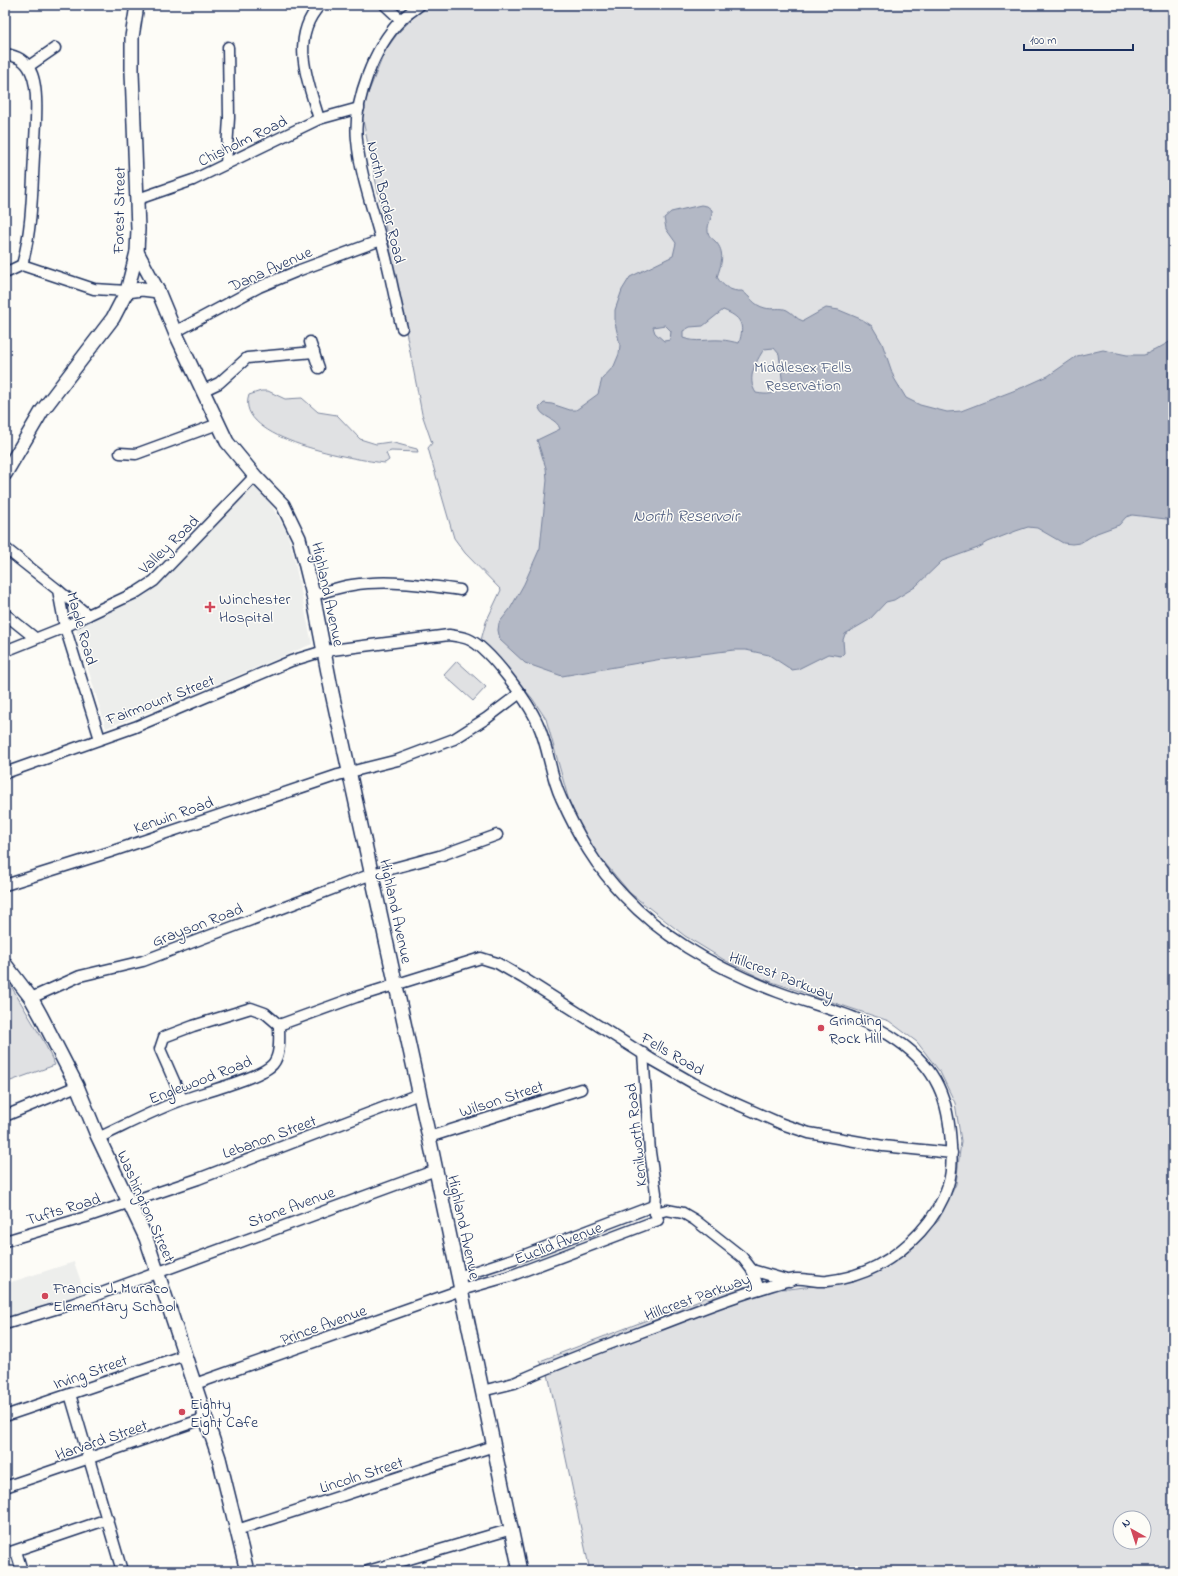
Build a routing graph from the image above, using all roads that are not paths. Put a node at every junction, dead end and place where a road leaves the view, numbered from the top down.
1 (137, 5) edge
2 (320, 5) edge
3 (385, 5) edge
4 (420, 5) edge
5 (401, 20) junction
6 (228, 47) dead end
7 (55, 48) dead end
8 (5, 54) edge
9 (29, 66) junction
10 (359, 108) junction
11 (319, 119) junction
12 (226, 164) junction
13 (138, 199) junction
14 (381, 240) junction
15 (137, 252) junction
16 (22, 265) junction
17 (5, 273) edge
18 (127, 291) junction
19 (158, 291) junction
20 (402, 328) dead end
21 (175, 332) junction
22 (310, 342) dead end
23 (314, 352) junction
24 (319, 368) dead end
25 (202, 391) junction
26 (218, 424) junction
27 (120, 452) dead end
28 (5, 474) edge
29 (255, 476) junction
30 (5, 548) edge
31 (58, 590) junction
32 (460, 590) dead end
33 (313, 595) junction
34 (5, 614) edge
35 (88, 615) junction
36 (65, 627) junction
37 (35, 638) junction
38 (468, 639) joint
39 (5, 651) edge
40 (324, 651) junction
41 (520, 693) junction
42 (100, 738) junction
43 (350, 772) junction
44 (5, 773) edge
45 (497, 835) dead end
46 (372, 874) junction
47 (5, 885) edge
48 (5, 964) edge
49 (395, 985) junction
50 (31, 998) junction
51 (279, 1025) junction
52 (642, 1053) junction
53 (77, 1086) junction
54 (581, 1089) dead end
55 (419, 1094) junction
56 (182, 1100) junction
57 (5, 1116) edge
58 (429, 1137) junction
59 (98, 1138) junction
60 (952, 1152) junction
61 (436, 1170) junction
62 (129, 1202) junction
63 (655, 1213) junction
64 (5, 1241) edge
65 (752, 1270) junction
66 (158, 1273) junction
67 (458, 1277) junction
68 (790, 1281) junction
69 (759, 1289) junction
70 (461, 1290) junction
71 (5, 1324) edge
72 (185, 1355) junction
73 (195, 1384) junction
74 (482, 1391) junction
75 (70, 1394) junction
76 (5, 1416) edge
77 (206, 1418) junction
78 (494, 1446) junction
79 (89, 1459) junction
80 (5, 1487) edge
81 (108, 1519) junction
82 (512, 1529) junction
83 (237, 1530) junction
84 (16, 1551) junction
85 (5, 1554) edge
86 (22, 1571) edge
87 (122, 1571) edge
88 (247, 1571) edge
89 (368, 1571) edge
90 (520, 1571) edge

1 - 13 main road, Forest Street
2 - 11 street
3 - 5 street
4 - 5 street, North Border Road
5 - 10 street, North Border Road
6 - 12 street
7 - 9 street
8 - 9 street
9 - 16 street
10 - 11 street, Chisholm Road
10 - 14 street, North Border Road
11 - 12 street, Chisholm Road
12 - 13 street, Chisholm Road
13 - 15 main road, Forest Street
14 - 20 street, North Border Road
14 - 21 street, Dana Avenue
15 - 18 main road, Forest Street
15 - 19 main road, Highland Avenue
16 - 17 street
16 - 18 street
18 - 19 main road
18 - 28 main road, Forest Street
19 - 21 main road, Highland Avenue
21 - 25 main road, Highland Avenue
22 - 23 street
23 - 24 street
23 - 25 street
25 - 26 main road, Highland Avenue
26 - 27 street
26 - 29 main road, Highland Avenue
29 - 33 main road, Highland Avenue
29 - 35 street, Valley Road
30 - 31 street, Maple Road
31 - 35 street
31 - 36 street, Maple Road
32 - 33 street
33 - 40 main road, Highland Avenue
34 - 37 street
35 - 36 street, Valley Road
36 - 37 street, Valley Road
36 - 42 street, Maple Road
37 - 39 street, Valley Road
38 - 40 street, Fairmount Street
38 - 41 street, Hillcrest Parkway
40 - 42 street, Fairmount Street
40 - 43 main road, Highland Avenue
41 - 43 street, Kenwin Road
41 - 60 street, Hillcrest Parkway
42 - 44 street, Fairmount Street
43 - 46 main road, Highland Avenue
43 - 47 street, Kenwin Road
45 - 46 street, Grayson Road
46 - 49 main road, Highland Avenue
46 - 50 street, Grayson Road
48 - 50 main road, Washington Street
49 - 51 street
49 - 52 street, Fells Road
49 - 55 main road, Highland Avenue
50 - 53 main road, Washington Street
51 - 56 street, Englewood Road
51 - 56 street
52 - 60 street, Fells Road
52 - 63 street, Kenilworth Road
53 - 57 street
53 - 59 main road, Washington Street
54 - 58 street, Wilson Street
55 - 58 main road, Highland Avenue
55 - 62 street, Lebanon Street
56 - 59 street, Englewood Road
58 - 61 main road, Highland Avenue
59 - 62 main road, Washington Street
60 - 68 street, Hillcrest Parkway
61 - 66 street, Stone Avenue
61 - 67 main road, Highland Avenue
62 - 64 street, Tufts Road
62 - 66 main road, Washington Street
63 - 65 street, Euclid Avenue
63 - 67 street, Euclid Avenue
63 - 70 street, Euclid Avenue
65 - 68 street
65 - 69 street, Euclid Avenue
66 - 71 street, Stone Avenue
66 - 72 main road, Washington Street
67 - 70 main road, Highland Avenue
68 - 69 street, Hillcrest Parkway
69 - 74 street, Hillcrest Parkway
70 - 73 street, Prince Avenue
70 - 74 main road, Highland Avenue
72 - 73 main road, Washington Street
72 - 75 street, Irving Street
73 - 77 main road, Washington Street
74 - 78 main road, Highland Avenue
75 - 76 street, Irving Street
75 - 79 street
77 - 79 street, Harvard Street
77 - 83 main road, Washington Street
78 - 82 main road, Highland Avenue
78 - 83 street, Lincoln Street
79 - 80 street, Harvard Street
79 - 81 street
81 - 84 street
81 - 87 street
82 - 89 street
82 - 90 main road, Highland Avenue
83 - 88 main road, Washington Street
84 - 85 street
84 - 86 street

